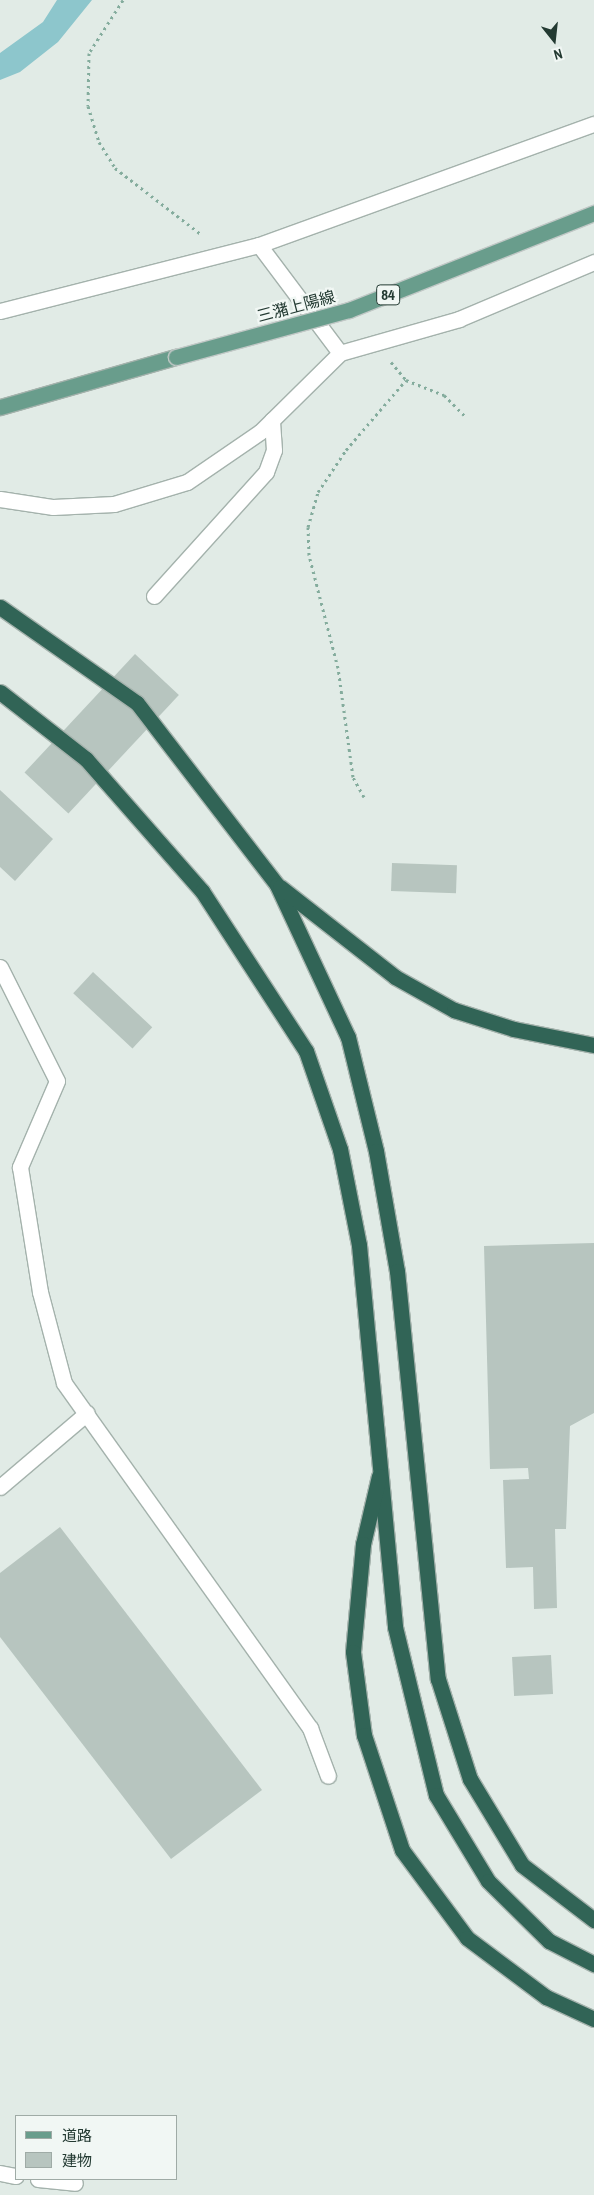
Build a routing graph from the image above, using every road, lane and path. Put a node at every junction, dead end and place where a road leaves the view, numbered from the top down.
1 (123, 0) edge
2 (592, 128) edge
3 (594, 214) edge
4 (259, 245) junction
5 (225, 252) junction
6 (594, 262) edge
7 (0, 311) edge
8 (375, 343) junction
9 (340, 353) junction
10 (406, 380) junction
11 (0, 407) edge
12 (465, 416) dead end
13 (272, 420) junction
14 (0, 499) edge
15 (154, 596) dead end
16 (0, 607) edge
17 (0, 692) edge
18 (364, 797) dead end
19 (277, 885) junction
20 (0, 967) edge
21 (594, 1044) edge
22 (86, 1413) junction
23 (382, 1464) junction
24 (0, 1487) edge
25 (328, 1776) dead end
26 (594, 1920) edge
27 (594, 1964) edge
28 (594, 2019) edge
29 (0, 2173) edge
30 (15, 2176) edge
31 (47, 2180) edge
32 (75, 2183) dead end

1 - 5 path
2 - 4 street
3 - 11 main road, 三潴上陽線 / 84, bridge
4 - 5 street
4 - 9 street
5 - 7 street
6 - 8 street
8 - 9 street
8 - 10 path
9 - 13 street
10 - 12 path
10 - 18 path
13 - 14 street
13 - 15 street
16 - 19 highway
17 - 23 highway
19 - 21 highway
19 - 26 highway
20 - 22 street
22 - 24 street
22 - 25 street
23 - 27 highway
23 - 28 highway
29 - 30 street
31 - 32 street

